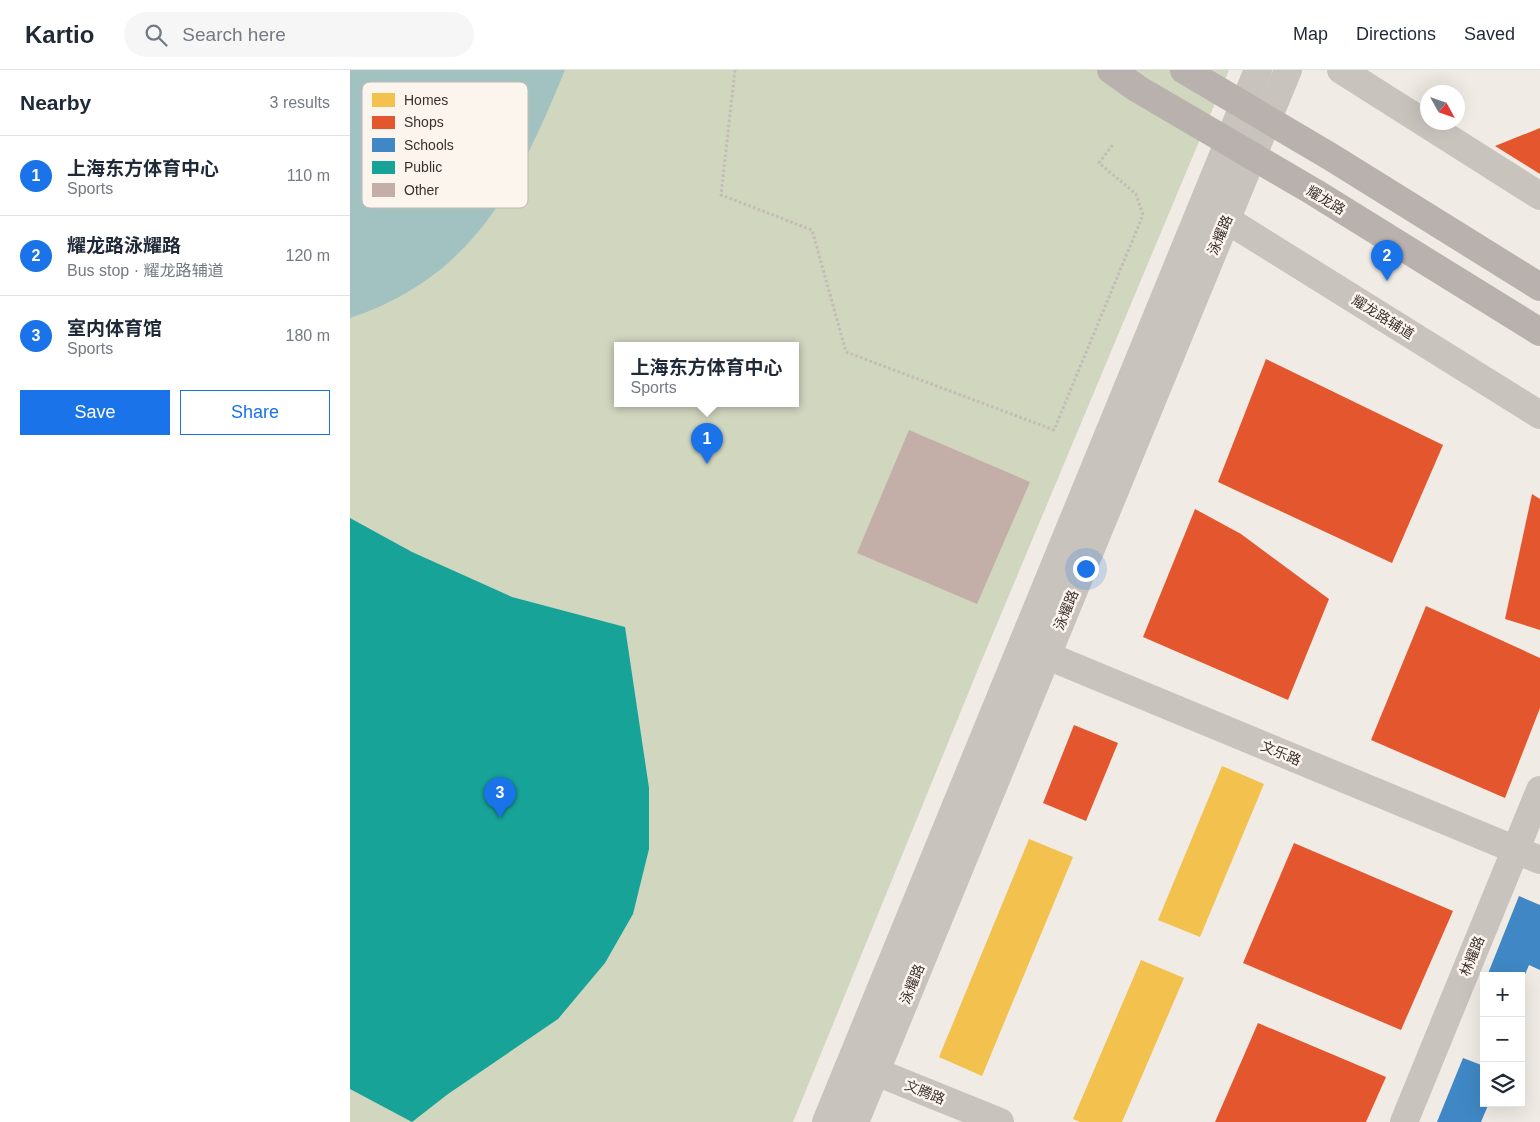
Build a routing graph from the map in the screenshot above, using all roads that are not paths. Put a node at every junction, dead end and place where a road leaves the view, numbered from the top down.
1 (1111, 70) edge
2 (1184, 70) edge
3 (1258, 70) edge
4 (1288, 70) edge
5 (1341, 70) edge
6 (1244, 105) junction
7 (1268, 120) junction
8 (1229, 142) junction
9 (1252, 156) junction
10 (1540, 196) edge
11 (1226, 220) junction
12 (1540, 286) edge
13 (1540, 332) edge
14 (1540, 415) edge
15 (1022, 645) junction
16 (1047, 656) junction
17 (1540, 790) edge
18 (1515, 850) junction
19 (1540, 860) edge
20 (851, 1061) junction
21 (876, 1072) junction
22 (826, 1122) edge
23 (855, 1122) edge
24 (1000, 1122) edge
25 (1404, 1122) edge

1 - 8 main road, 耀龙路
2 - 6 main road
3 - 6 street, 泳耀路
4 - 7 street, 泳耀路
5 - 10 street
6 - 7 main road
6 - 8 street, 泳耀路
7 - 9 street, 泳耀路
7 - 12 main road
8 - 9 main road, 耀龙路
8 - 15 street, 泳耀路
9 - 11 street, 泳耀路
9 - 13 main road, 耀龙路
11 - 14 street, 耀龙路辅道
11 - 16 street, 泳耀路
15 - 16 street, 文乐路
15 - 20 street, 泳耀路
16 - 18 street, 文乐路
16 - 21 street, 泳耀路
17 - 18 street, 林耀路
18 - 19 street, 文乐路
18 - 25 street, 林耀路
20 - 21 street, 文腾路
20 - 22 street, 泳耀路
21 - 23 street, 泳耀路
21 - 24 street, 文腾路

